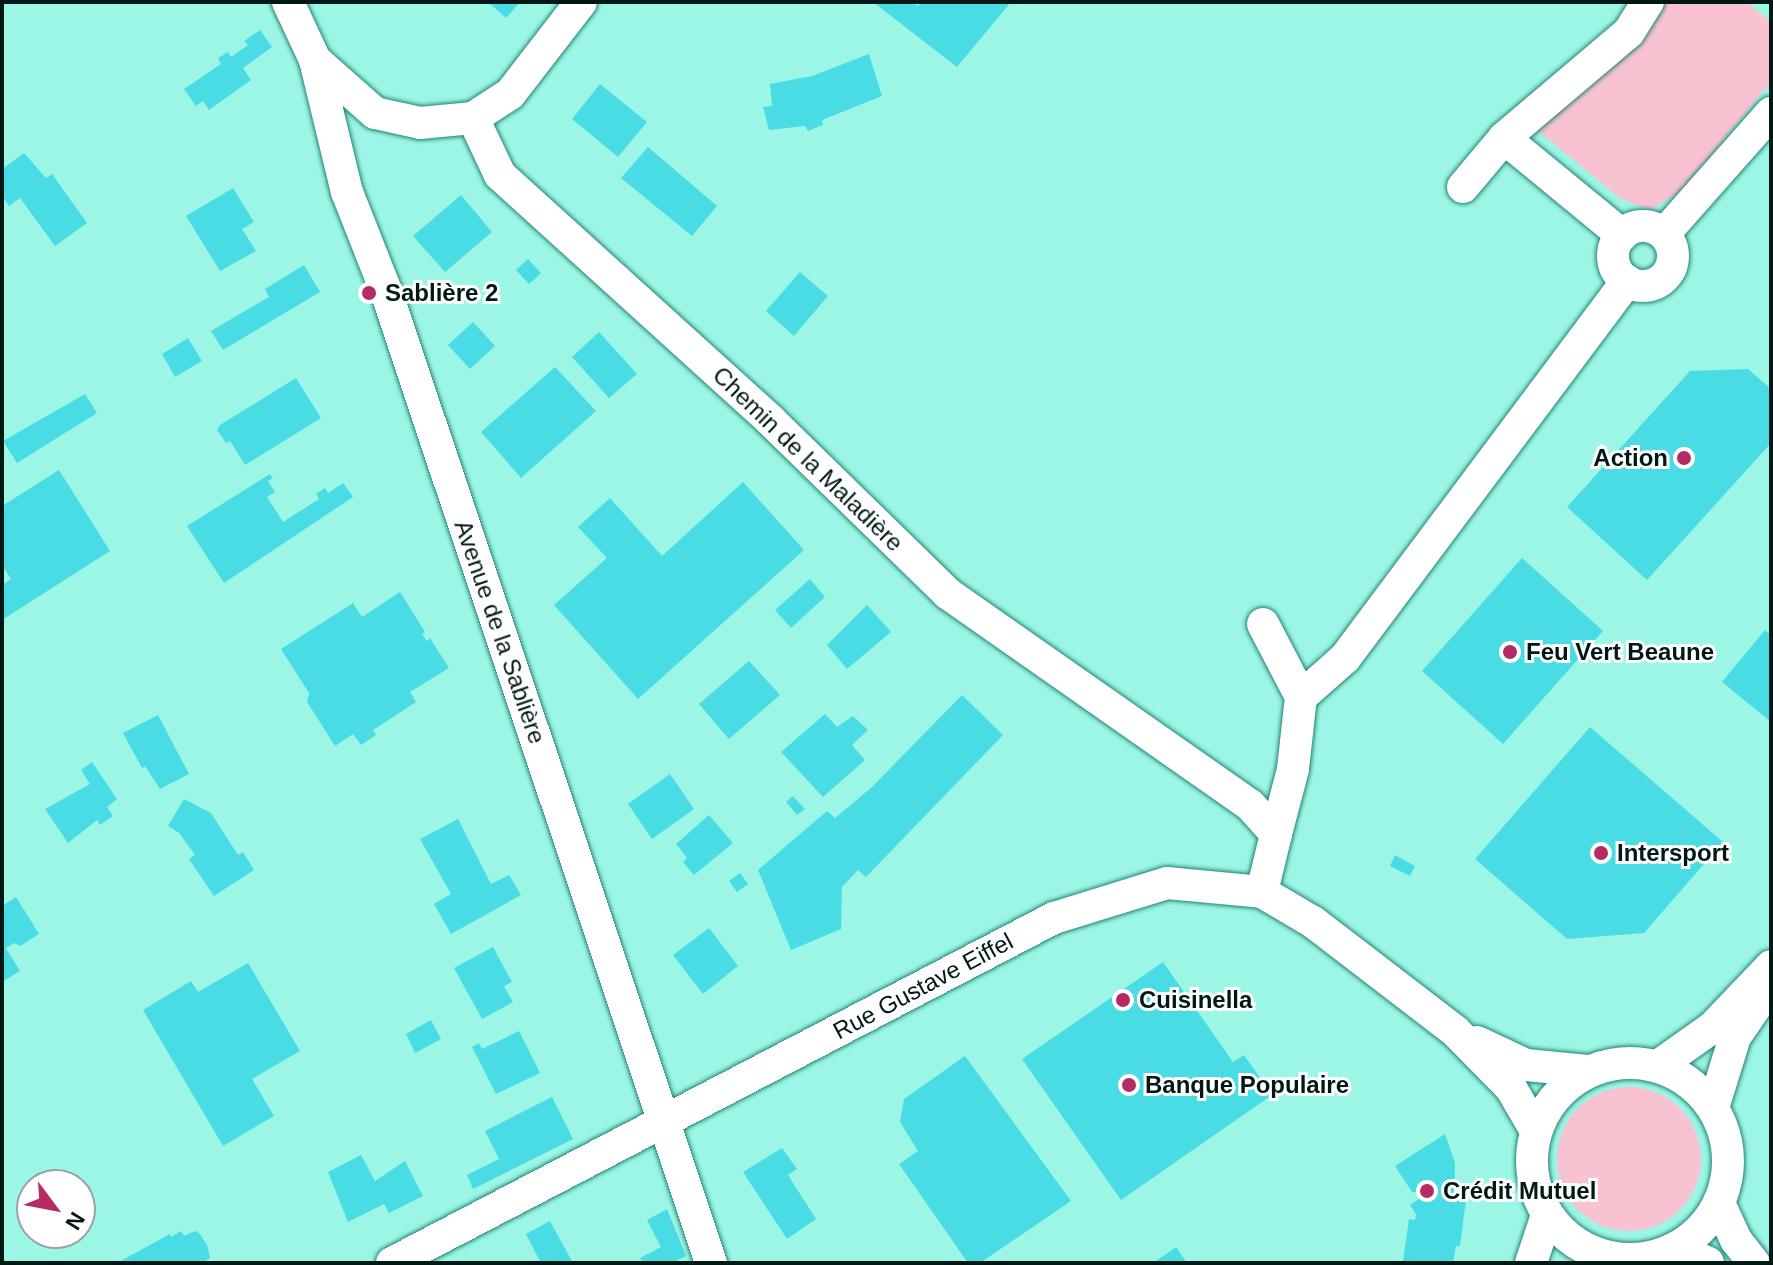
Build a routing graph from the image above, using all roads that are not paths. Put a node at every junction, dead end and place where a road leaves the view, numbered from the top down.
1 (288, 2) edge
2 (581, 2) edge
3 (1648, 2) edge
4 (315, 60) junction
5 (1771, 113) edge
6 (473, 118) junction
7 (1504, 138) junction
8 (1463, 187) dead end
9 (1664, 234) junction
10 (1622, 235) junction
11 (1627, 281) junction
12 (1263, 624) dead end
13 (1301, 697) junction
14 (1276, 834) junction
15 (1262, 892) junction
16 (1771, 966) edge
17 (1771, 986) edge
18 (1455, 1031) junction
19 (1658, 1066) junction
20 (1588, 1071) junction
21 (1713, 1108) junction
22 (664, 1123) junction
23 (1536, 1131) junction
24 (1719, 1203) junction
25 (1547, 1215) junction
26 (1675, 1248) junction
27 (1588, 1258) edge
28 (392, 1263) edge
29 (711, 1263) edge
30 (1531, 1263) edge
31 (1708, 1263) edge
32 (1754, 1263) edge

1 - 4 street, Avenue de la Sablière
2 - 6 street
3 - 7 street
4 - 6 street
4 - 22 street, Avenue de la Sablière
5 - 9 street
6 - 14 street, Chemin de la Maladière
7 - 8 street
7 - 10 street
9 - 10 street
9 - 11 street
10 - 11 street
11 - 13 street
12 - 13 street
13 - 14 street
14 - 15 street
15 - 18 street, Rue Gustave Eiffel
15 - 22 street, Rue Gustave Eiffel
16 - 19 street
17 - 21 street
18 - 20 street, Rue Gustave Eiffel
18 - 23 street, Rue Gustave Eiffel
19 - 20 street
19 - 21 street
20 - 23 street
21 - 24 street
22 - 28 street, Rue Gustave Eiffel
22 - 29 street, Avenue de la Sablière
23 - 25 street
24 - 26 street
24 - 32 street
25 - 27 street
25 - 30 street
26 - 27 street
26 - 31 street

